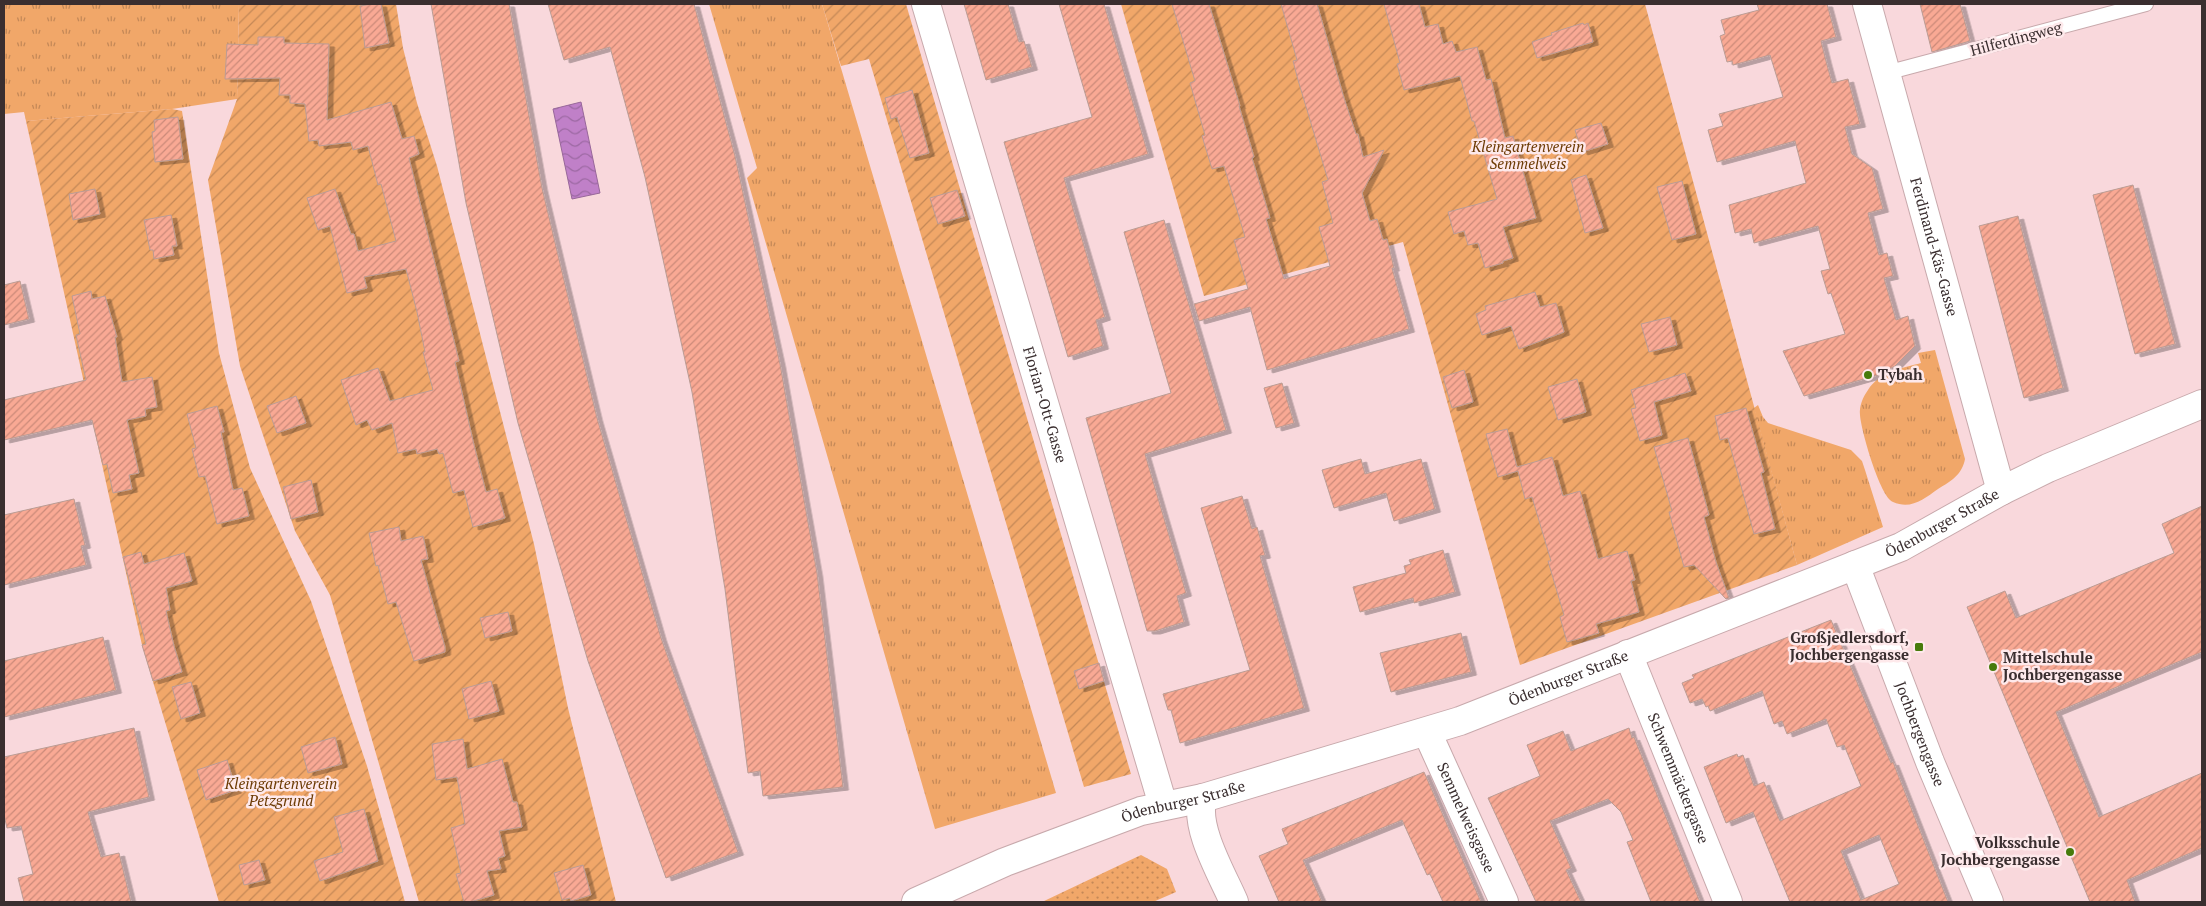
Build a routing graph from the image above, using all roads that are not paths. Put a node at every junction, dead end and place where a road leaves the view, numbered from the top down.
1 (926, 4) edge
2 (1867, 4) edge
3 (2146, 4) edge
4 (1886, 73) junction
5 (2202, 404) edge
6 (2001, 491) junction
7 (1855, 565) junction
8 (1628, 654) junction
9 (1427, 732) junction
10 (1203, 798) junction
11 (1163, 805) junction
12 (916, 902) edge
13 (1234, 902) edge
14 (1504, 902) edge
15 (1728, 902) edge
16 (1989, 902) edge

1 - 11 street, Florian-Ott-Gasse
2 - 4 street, Ferdinand-Käs-Gasse
3 - 4 lane, Hilferdingweg
4 - 6 street, Ferdinand-Käs-Gasse
5 - 6 street, Ödenburger Straße
6 - 7 street, Ödenburger Straße
7 - 8 street, Ödenburger Straße
7 - 16 street, Jochbergengasse
8 - 9 street, Ödenburger Straße
8 - 15 street, Schwemmäckergasse
9 - 10 street, Ödenburger Straße
9 - 14 street, Semmelweisgasse
10 - 11 street, Ödenburger Straße
10 - 13 street
11 - 12 street, Ödenburger Straße

